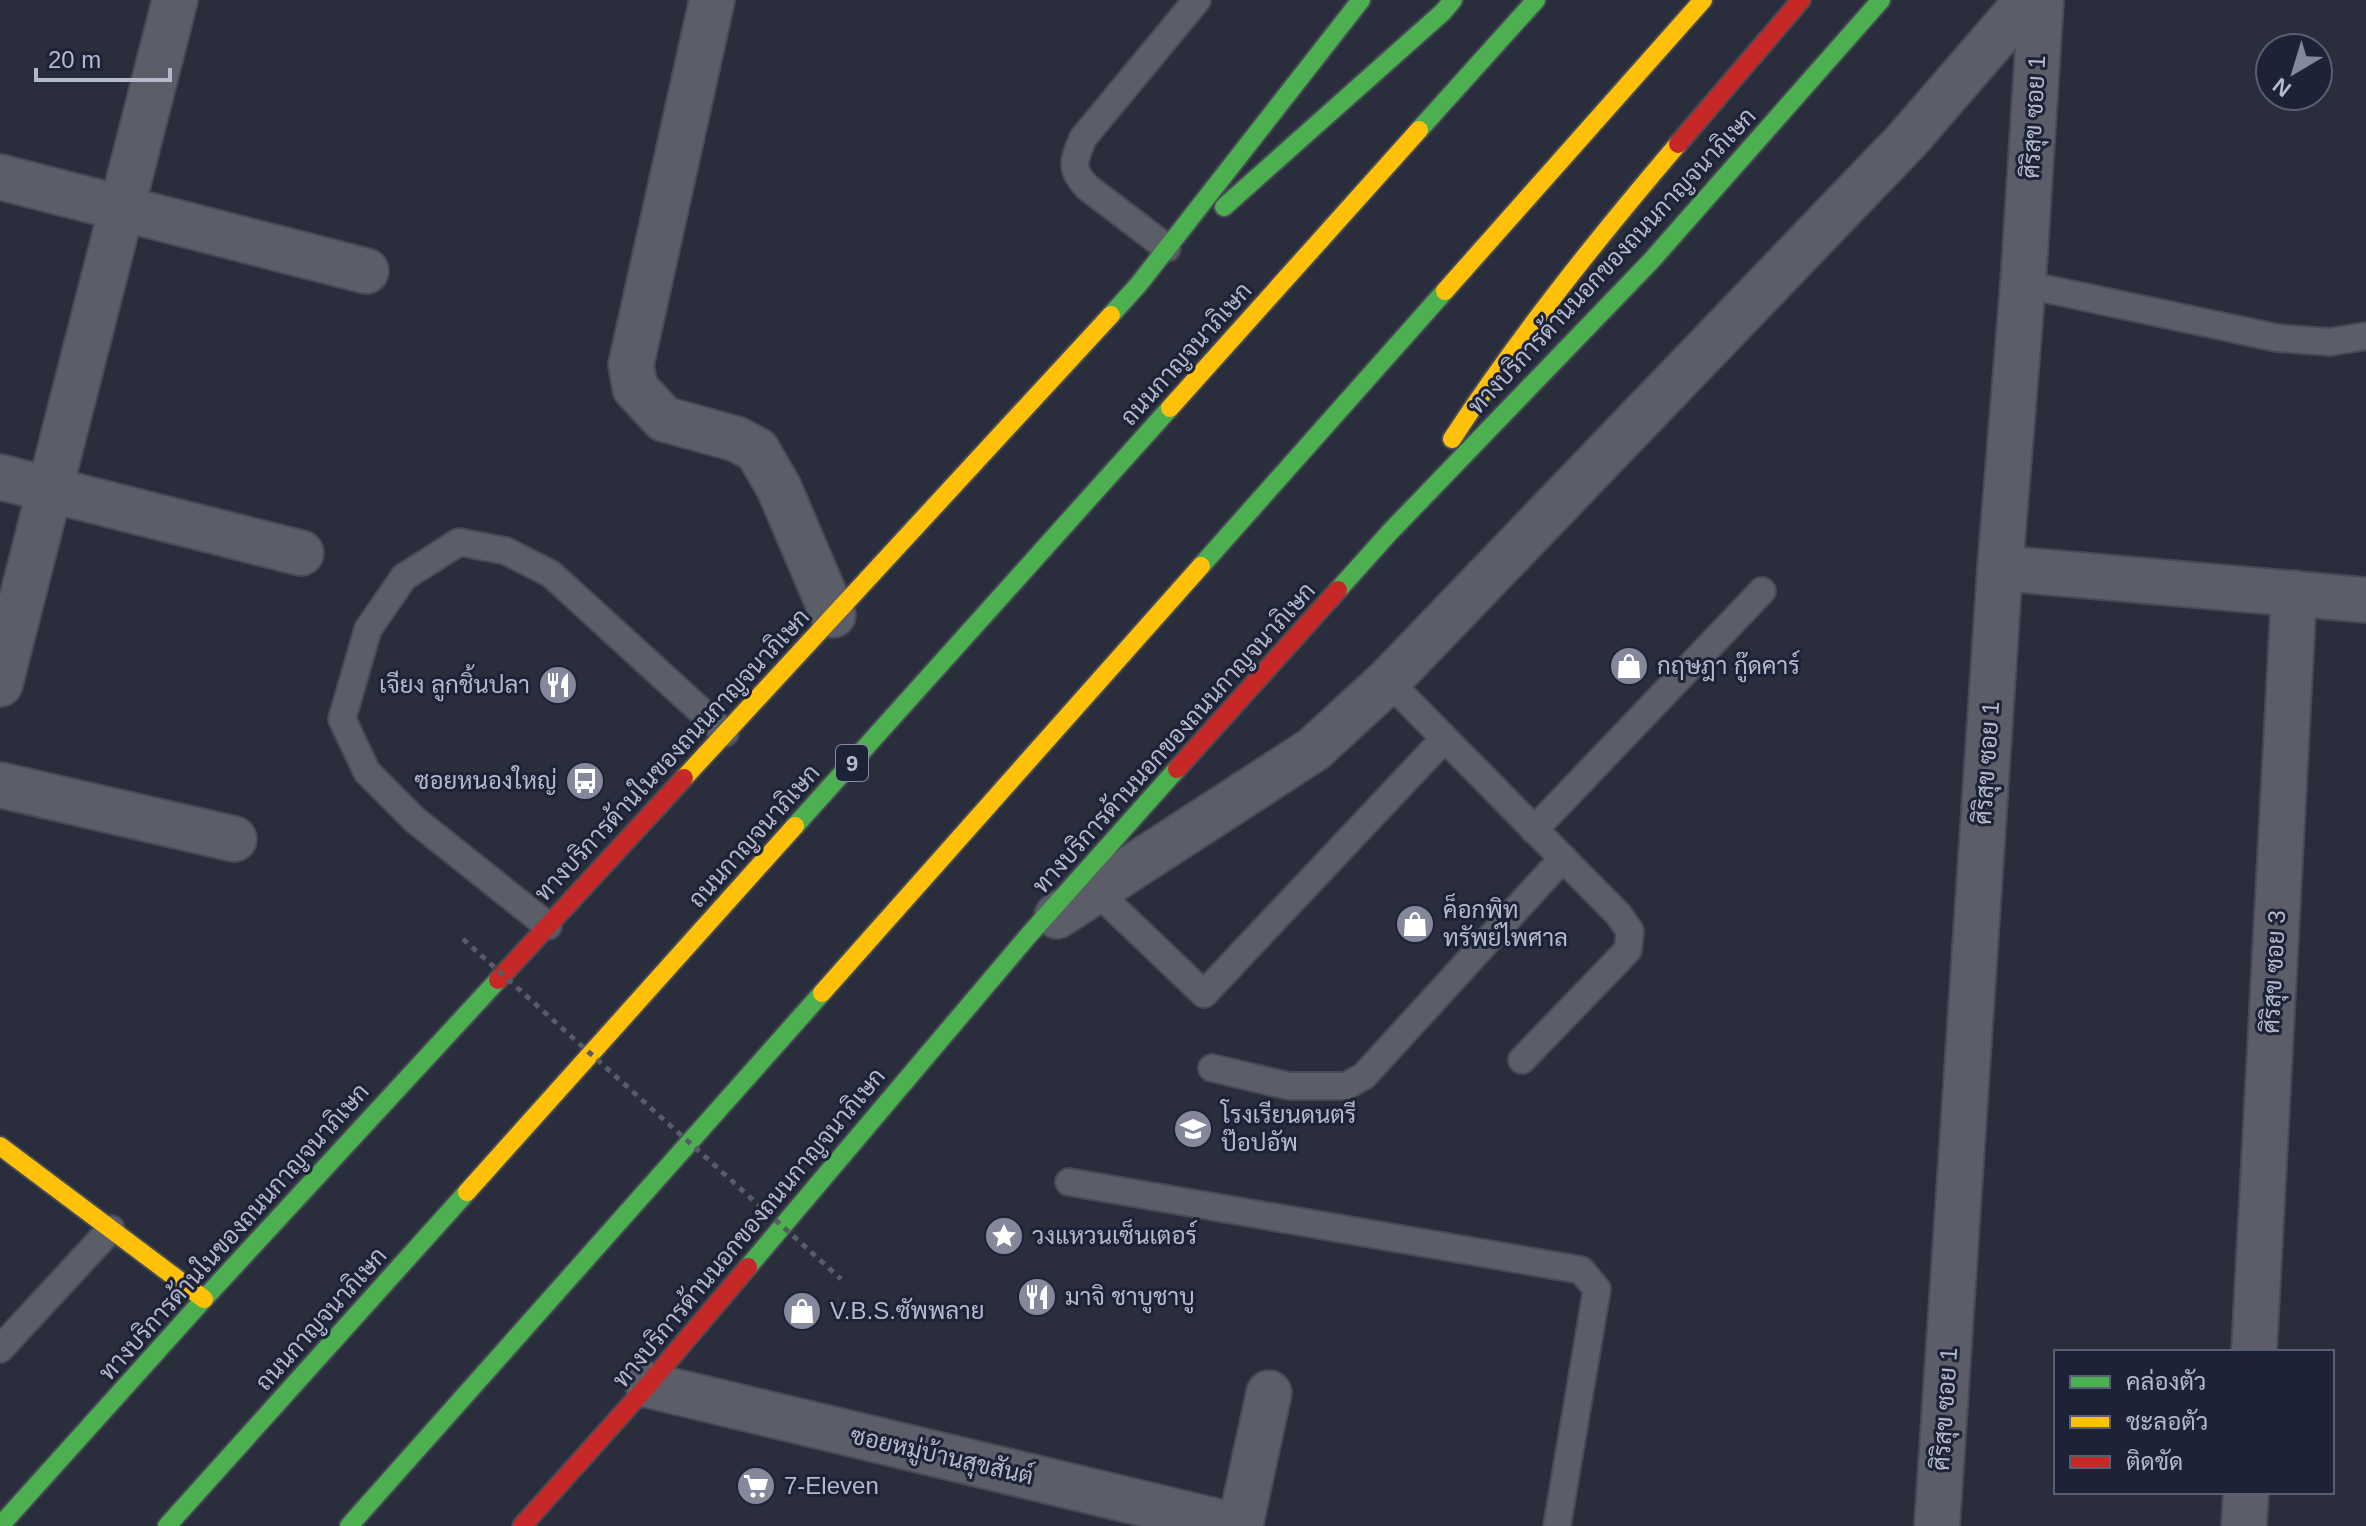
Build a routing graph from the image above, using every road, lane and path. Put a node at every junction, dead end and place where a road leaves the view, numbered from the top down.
1 (175, 0) edge
2 (712, 0) edge
3 (1197, 0) edge
4 (1361, 0) edge
5 (1453, 0) edge
6 (1536, 0) edge
7 (1703, 0) edge
8 (1801, 0) edge
9 (1881, 0) edge
10 (2028, 0) edge
11 (2041, 0) edge
12 (0, 177) edge
13 (123, 209) junction
14 (1167, 248) junction
15 (366, 271) dead end
16 (1139, 284) junction
17 (2023, 284) junction
18 (2366, 336) edge
19 (0, 477) edge
20 (50, 490) junction
21 (1390, 532) junction
22 (301, 553) dead end
23 (2000, 568) junction
24 (1762, 591) dead end
25 (2294, 593) junction
26 (2366, 600) edge
27 (833, 615) junction
28 (1388, 681) junction
29 (0, 684) edge
30 (725, 733) junction
31 (1444, 739) junction
32 (0, 785) edge
33 (1534, 830) junction
34 (234, 839) dead end
35 (1563, 858) junction
36 (1094, 889) junction
37 (548, 926) junction
38 (1028, 936) junction
39 (463, 939) dead end
40 (1522, 1060) dead end
41 (1212, 1068) dead end
42 (0, 1146) edge
43 (1069, 1182) dead end
44 (111, 1229) junction
45 (841, 1279) dead end
46 (204, 1299) junction
47 (0, 1349) edge
48 (2254, 1350) edge
49 (648, 1385) junction
50 (1269, 1393) dead end
51 (2246, 1494) edge
52 (0, 1526) edge
53 (167, 1526) edge
54 (349, 1526) edge
55 (522, 1526) edge
56 (1238, 1526) edge
57 (1557, 1526) edge
58 (1937, 1526) edge
59 (2244, 1526) edge

1 - 13 street
2 - 27 street
3 - 14 lane
4 - 14 main road, ทางบริการด้านในของถนนกาญจนาภิเษก
5 - 16 main road
6 - 53 main road, ถนนกาญจนาภิเษก / 9
7 - 54 main road
8 - 21 main road
9 - 21 main road, ทางบริการด้านนอกของถนนกาญจนาภิเษก
10 - 28 street
11 - 17 street, ศิริสุข ซอย 1
12 - 13 street
13 - 15 street
13 - 20 street
14 - 16 main road, ทางบริการด้านในของถนนกาญจนาภิเษก
16 - 27 main road, ทางบริการด้านในของถนนกาญจนาภิเษก
17 - 18 lane
17 - 23 street, ศิริสุข ซอย 1
19 - 20 street
20 - 22 street
20 - 29 street
21 - 38 main road, ทางบริการด้านนอกของถนนกาญจนาภิเษก
23 - 25 street
23 - 58 street, ศิริสุข ซอย 1
24 - 33 lane
25 - 26 street
25 - 48 street, ศิริสุข ซอย 3
27 - 30 main road, ทางบริการด้านในของถนนกาญจนาภิเษก
28 - 31 lane
28 - 36 street
30 - 37 main road, ทางบริการด้านในของถนนกาญจนาภิเษก
30 - 37 lane
31 - 33 lane
31 - 36 lane
32 - 34 street
33 - 35 lane
35 - 40 lane
35 - 41 lane
36 - 38 street
37 - 46 main road, ทางบริการด้านในของถนนกาญจนาภิเษก
38 - 49 main road, ทางบริการด้านนอกของถนนกาญจนาภิเษก
39 - 45 path, bridge
42 - 44 main road
43 - 57 lane
44 - 46 main road
44 - 47 lane
46 - 52 main road, ทางบริการด้านในของถนนกาญจนาภิเษก
49 - 55 main road, ทางบริการด้านนอกของถนนกาญจนาภิเษก
49 - 56 street, ซอยหมู่บ้านสุขสันต์
50 - 56 street
51 - 59 street

